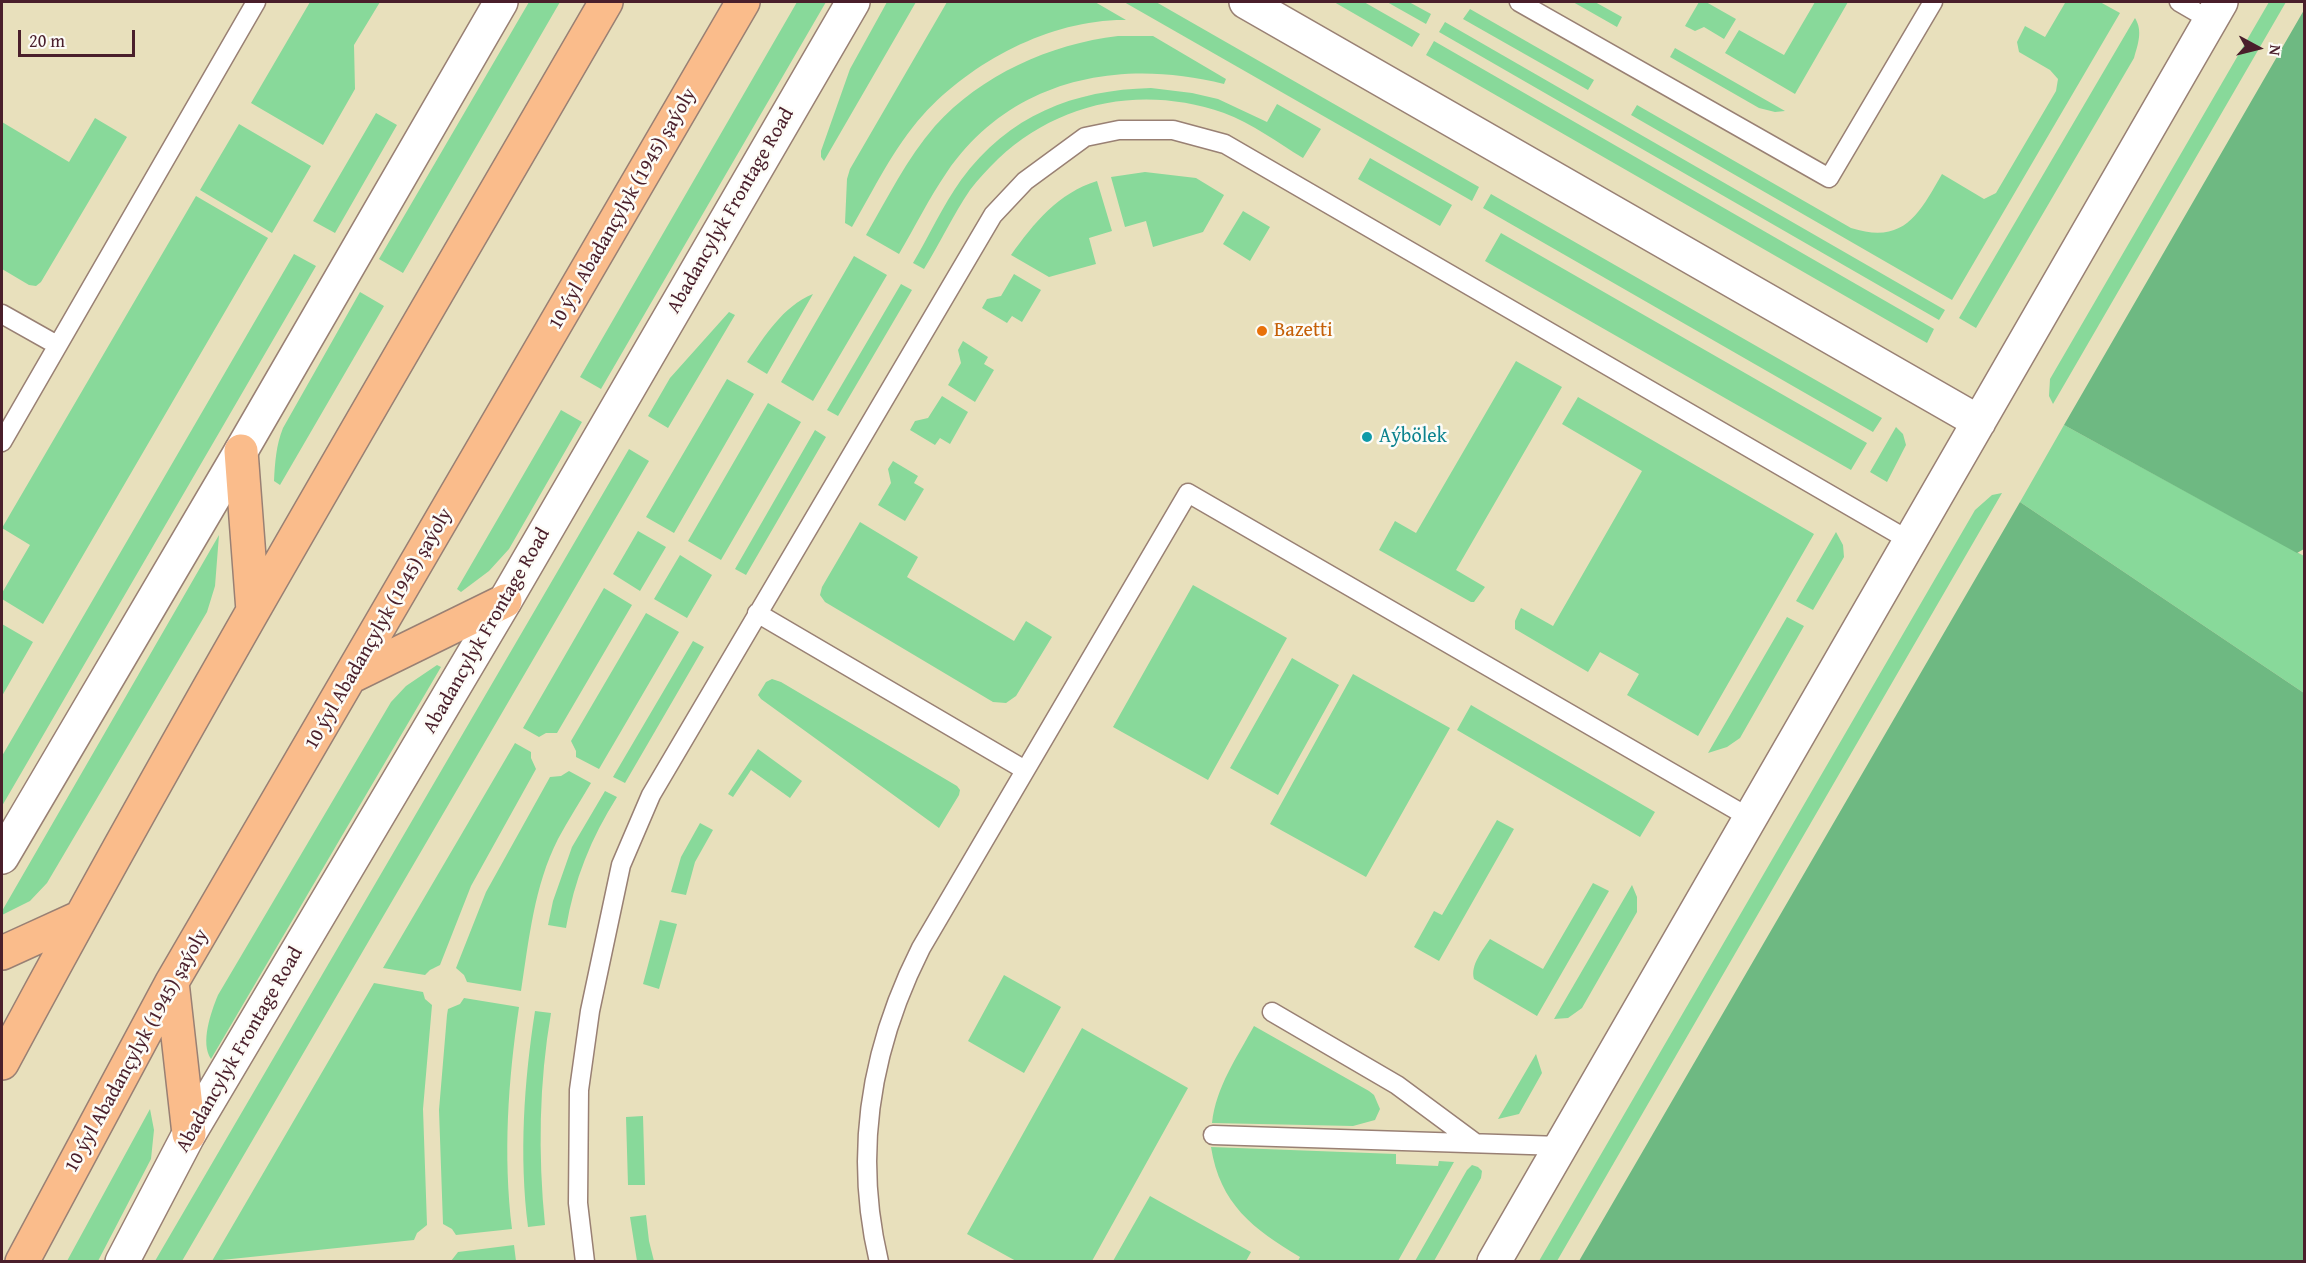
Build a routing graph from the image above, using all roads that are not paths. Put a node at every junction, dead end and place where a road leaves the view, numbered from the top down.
1 (256, 2) edge
2 (501, 2) edge
3 (606, 2) edge
4 (743, 2) edge
5 (853, 2) edge
6 (1246, 2) edge
7 (1519, 2) edge
8 (1933, 2) edge
9 (2179, 2) edge
10 (2215, 11) edge
11 (2, 314) edge
12 (57, 345) junction
13 (1978, 422) junction
14 (2, 442) edge
15 (241, 451) junction
16 (1910, 542) junction
17 (505, 601) junction
18 (253, 611) junction
19 (758, 613) junction
20 (352, 676) junction
21 (1025, 770) junction
22 (1750, 818) junction
23 (2, 857) edge
24 (79, 918) junction
25 (2, 953) edge
26 (172, 982) junction
27 (1272, 1012) dead end
28 (2, 1063) edge
29 (189, 1134) junction
30 (1213, 1135) dead end
31 (1474, 1142) junction
32 (1561, 1146) junction
33 (22, 1262) edge
34 (122, 1262) edge
35 (585, 1262) edge
36 (879, 1262) edge
37 (1494, 1262) edge

1 - 12 lane
2 - 15 street
3 - 18 main road
4 - 20 main road, 10 ýyl Abadançylyk (1945) şaýoly
5 - 17 street, Abadancylyk Frontage Road
6 - 13 street
7 - 8 lane
9 - 10 lane
10 - 13 street
11 - 12 lane
12 - 14 lane
13 - 16 street
15 - 18 main road
15 - 23 street
16 - 19 lane
16 - 22 street
17 - 20 main road
17 - 29 street, Abadancylyk Frontage Road
18 - 24 main road
19 - 21 lane
19 - 35 lane
20 - 26 main road, 10 ýyl Abadançylyk (1945) şaýoly
21 - 22 lane
21 - 36 lane
22 - 32 street
24 - 25 main road
24 - 28 main road
26 - 29 main road
26 - 33 main road, 10 ýyl Abadançylyk (1945) şaýoly
27 - 31 lane
29 - 34 street, Abadancylyk Frontage Road
30 - 31 lane
31 - 32 lane
32 - 37 street

